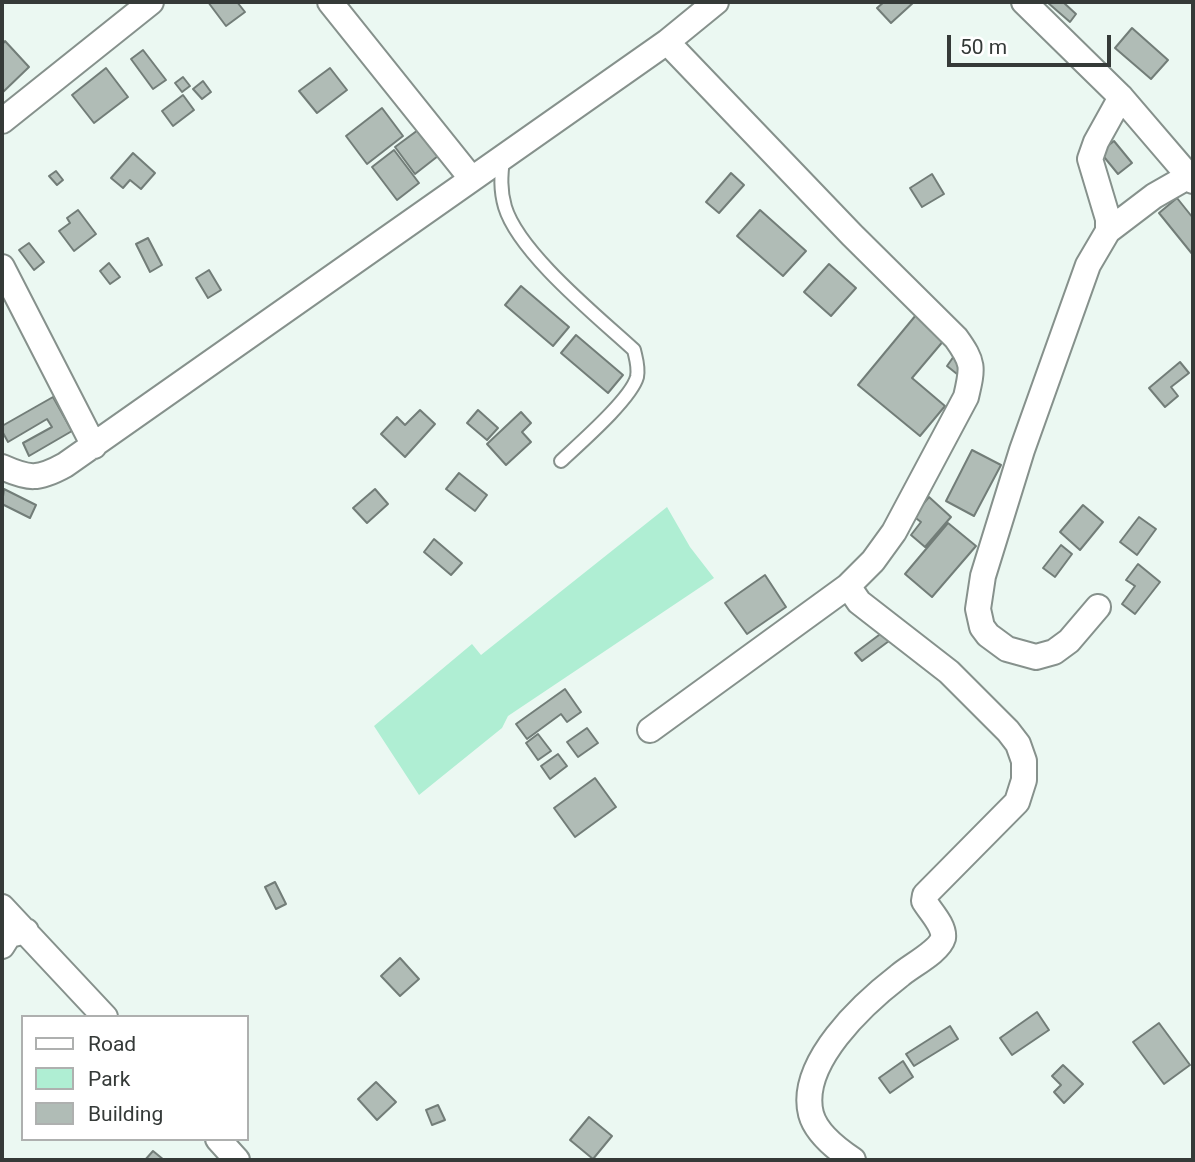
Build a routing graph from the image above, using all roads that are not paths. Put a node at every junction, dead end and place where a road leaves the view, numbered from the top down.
1 (152, 2) edge
2 (330, 2) edge
3 (716, 2) edge
4 (1024, 2) edge
5 (667, 42) junction
6 (1121, 97) junction
7 (2, 121) edge
8 (503, 155) junction
9 (471, 178) junction
10 (1191, 179) edge
11 (1108, 231) junction
12 (2, 267) edge
13 (94, 446) junction
14 (561, 461) dead end
15 (2, 467) edge
16 (848, 586) junction
17 (1098, 607) dead end
18 (650, 730) dead end
19 (2, 907) edge
20 (26, 931) junction
21 (2, 946) edge
22 (103, 1015) edge
23 (220, 1141) edge
24 (237, 1160) edge
25 (853, 1160) edge

1 - 7 street
2 - 9 street
3 - 5 street
4 - 6 street
5 - 8 street
5 - 16 street
6 - 10 street
6 - 11 street
8 - 9 street
8 - 14 lane
9 - 13 street
10 - 11 street
11 - 17 street
12 - 13 street
13 - 15 street
16 - 18 street
16 - 25 street
19 - 20 street
20 - 21 street
20 - 22 street
23 - 24 street

